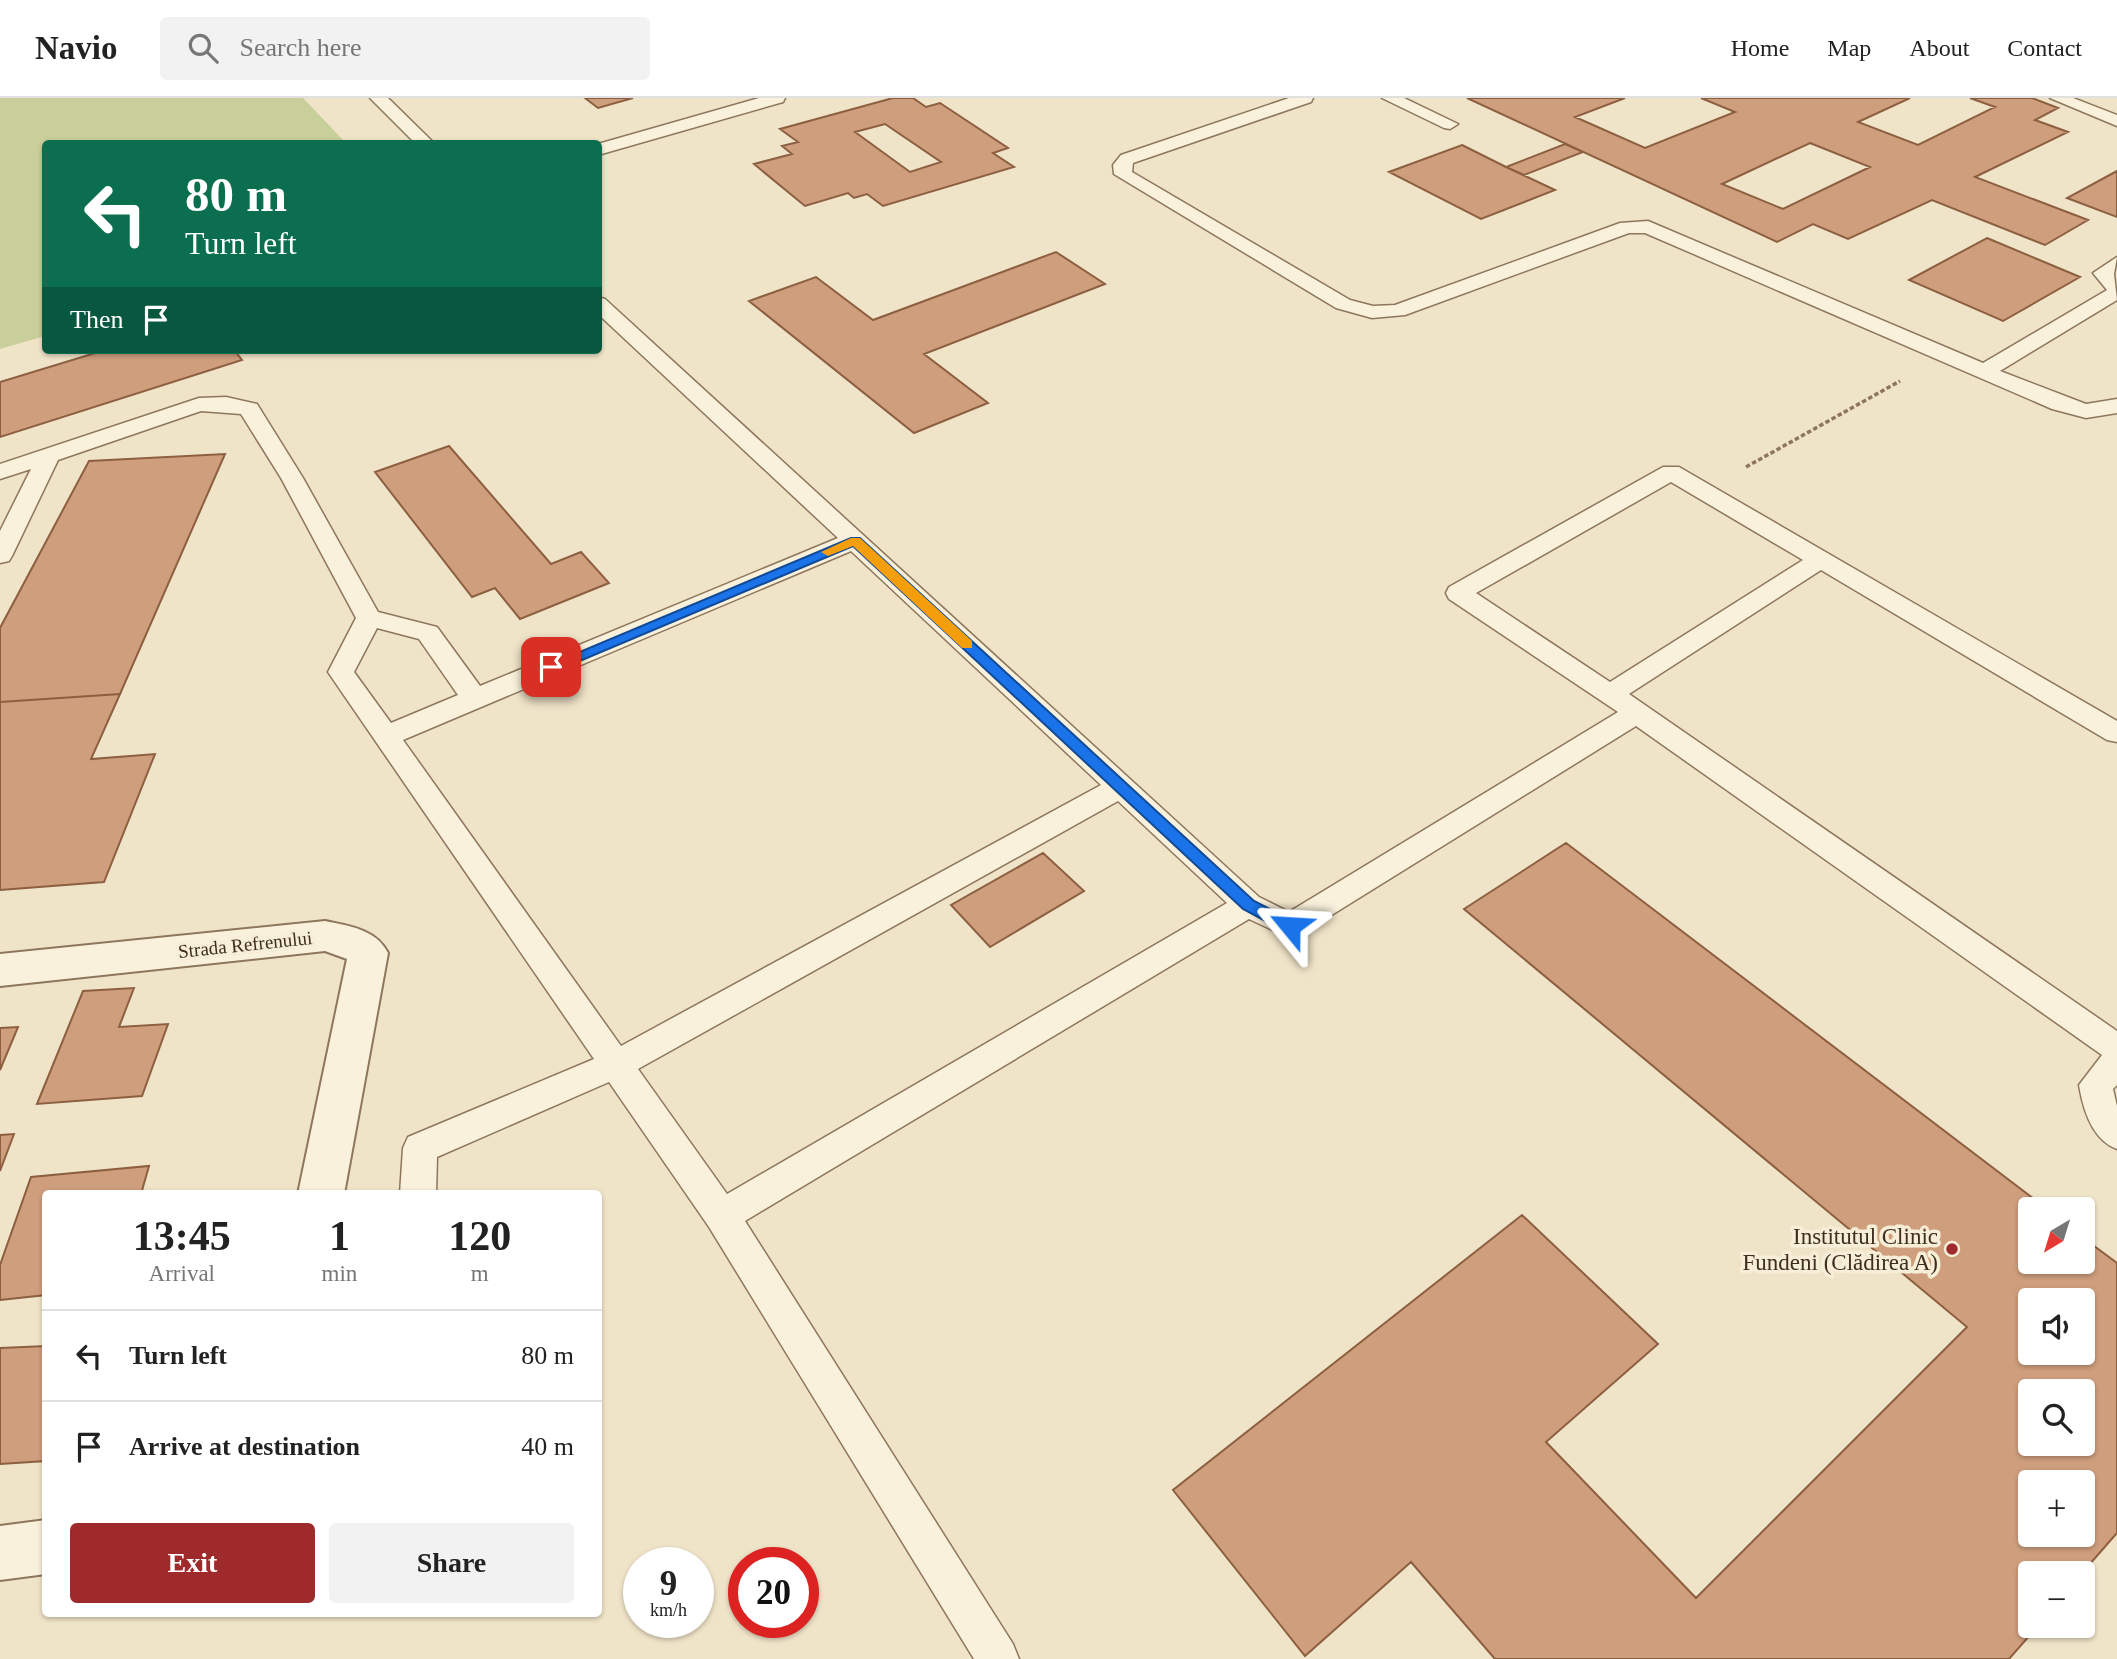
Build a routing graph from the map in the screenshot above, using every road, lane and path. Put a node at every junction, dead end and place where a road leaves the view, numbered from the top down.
1 (378, 98) edge
2 (777, 98) edge
3 (1305, 98) edge
4 (1391, 98) edge
5 (2058, 98) edge
6 (2117, 121) edge
7 (1450, 124) dead end
8 (423, 140) edge
9 (602, 149) edge
10 (2117, 262) edge
11 (2117, 290) edge
12 (602, 307) edge
13 (1947, 355) junction
14 (1985, 371) junction
15 (2117, 406) edge
16 (50, 453) junction
17 (0, 472) edge
18 (1746, 513) junction
19 (855, 540) junction
20 (0, 556) edge
21 (1822, 559) junction
22 (369, 618) junction
23 (1610, 694) junction
24 (475, 699) junction
25 (1637, 713) junction
26 (2117, 733) edge
27 (386, 736) junction
28 (1121, 787) junction
29 (1248, 905) junction
30 (0, 970) edge
31 (2117, 1048) edge
32 (2117, 1062) edge
33 (617, 1064) junction
34 (2117, 1134) edge
35 (322, 1190) edge
36 (418, 1190) edge
37 (722, 1216) junction
38 (42, 1548) edge
39 (0, 1553) edge
40 (998, 1659) edge

1 - 8 lane
2 - 9 lane
3 - 13 lane
4 - 7 lane
5 - 6 lane
10 - 11 lane
11 - 14 lane
12 - 19 lane
13 - 14 lane
13 - 18 path
14 - 15 lane
16 - 17 lane
16 - 20 lane
16 - 22 lane
18 - 21 lane
18 - 23 lane
19 - 24 lane
19 - 28 lane
21 - 23 lane
21 - 26 lane
22 - 24 lane
22 - 27 lane
23 - 25 lane
24 - 27 lane
25 - 29 lane
25 - 31 lane
27 - 33 lane
28 - 29 lane
28 - 33 lane
29 - 37 lane
30 - 35 street, Strada Refrenului
32 - 34 lane
33 - 36 lane
33 - 37 lane
37 - 40 lane
38 - 39 street

